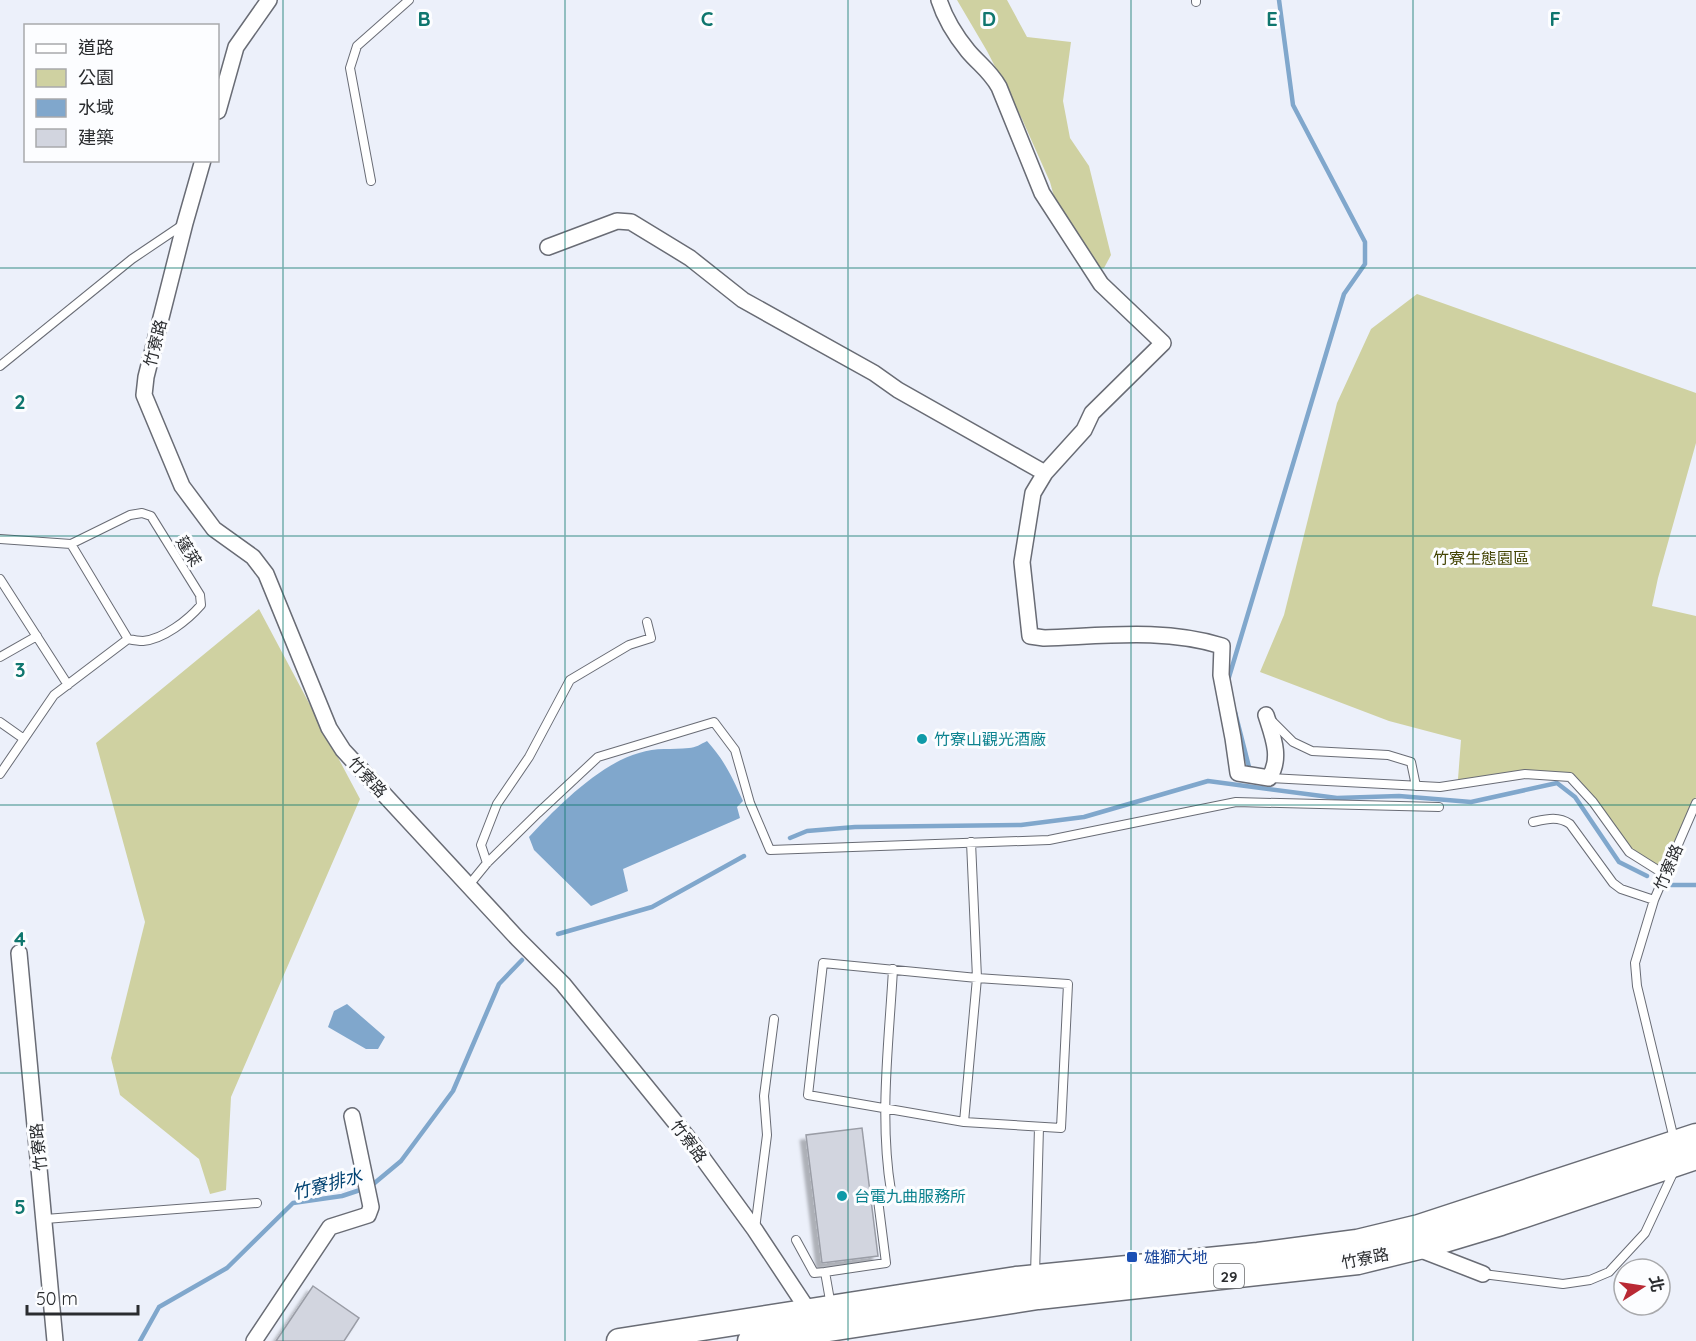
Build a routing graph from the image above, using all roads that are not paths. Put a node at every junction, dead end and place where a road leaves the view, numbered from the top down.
1 (269, 0) edge
2 (409, 0) edge
3 (939, 0) edge
4 (219, 107) edge
5 (202, 162) edge
6 (371, 181) dead end
7 (185, 223) junction
8 (548, 247) dead end
9 (1, 364) edge
10 (1045, 473) junction
11 (0, 539) edge
12 (71, 544) junction
13 (0, 579) edge
14 (647, 622) dead end
15 (37, 636) junction
16 (128, 639) junction
17 (0, 657) edge
18 (68, 685) junction
19 (1266, 715) joint
20 (0, 722) edge
21 (24, 739) junction
22 (0, 774) edge
23 (1269, 778) junction
24 (1416, 786) junction
25 (1696, 803) edge
26 (1439, 807) dead end
27 (1533, 822) dead end
28 (971, 842) junction
29 (487, 863) junction
30 (1664, 874) junction
31 (469, 885) junction
32 (1654, 900) junction
33 (18, 953) dead end
34 (893, 969) junction
35 (977, 978) junction
36 (774, 1018) dead end
37 (886, 1109) junction
38 (352, 1116) dead end
39 (964, 1122) junction
40 (1039, 1126) junction
41 (1686, 1149) edge
42 (891, 1191) dead end
43 (877, 1192) dead end
44 (257, 1203) dead end
45 (45, 1220) junction
46 (755, 1230) junction
47 (796, 1240) dead end
48 (1414, 1248) junction
49 (825, 1272) junction
50 (1483, 1274) joint
51 (1036, 1287) junction
52 (826, 1321) junction
53 (55, 1341) edge
54 (254, 1341) edge
55 (619, 1341) edge
56 (750, 1341) edge

1 - 4 street
2 - 6 lane
3 - 10 street
5 - 7 street, 竹寮路
7 - 9 lane
7 - 31 street, 竹寮路
8 - 10 street
10 - 23 street
11 - 12 lane
12 - 16 lane
12 - 16 lane, 蓬萊
13 - 15 lane
14 - 29 lane
15 - 17 lane
15 - 18 lane
16 - 18 lane
18 - 21 lane
19 - 23 street
19 - 24 lane
20 - 21 lane
21 - 22 lane
23 - 24 lane
24 - 30 lane
25 - 30 lane, 竹寮路
26 - 28 lane
27 - 32 lane
28 - 29 lane
28 - 35 lane
29 - 31 lane
30 - 32 lane, 竹寮路
31 - 46 street, 竹寮路
32 - 41 lane, 竹寮路
33 - 45 street, 竹寮路
34 - 35 lane
34 - 37 lane
34 - 37 lane
35 - 39 lane
35 - 40 lane
36 - 46 lane
37 - 39 lane
37 - 42 lane
38 - 54 street
39 - 40 lane
40 - 51 lane
41 - 48 main road, 竹寮路 / 29
41 - 50 lane
41 - 51 main road, 竹寮路 / 29
43 - 49 lane
44 - 45 lane
45 - 53 street, 竹寮路
46 - 52 street, 竹寮路
47 - 49 lane
48 - 50 street
48 - 51 main road, 竹寮路 / 29
49 - 52 lane
51 - 52 main road, 竹寮路 / 29
52 - 55 main road, 竹寮路 / 29
52 - 56 main road, 竹寮路 / 29

